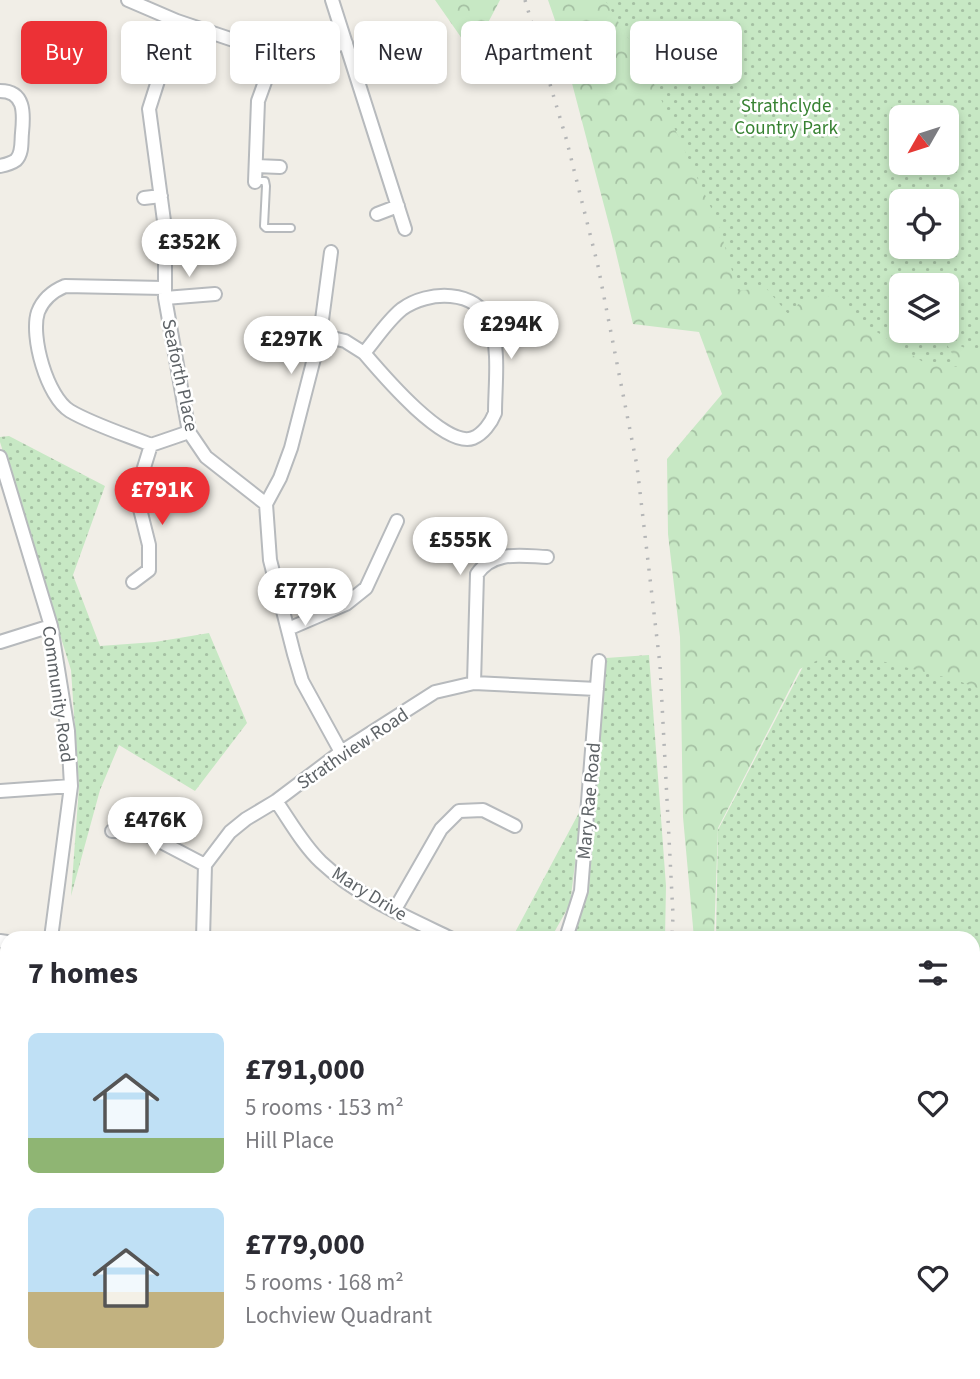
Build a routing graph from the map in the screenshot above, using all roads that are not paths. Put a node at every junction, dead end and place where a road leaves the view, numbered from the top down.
1 (128, 0) edge
2 (332, 0) edge
3 (177, 21) edge
4 (346, 43) junction
5 (340, 44) edge
6 (157, 84) edge
7 (264, 84) edge
8 (0, 91) edge
9 (0, 166) edge
10 (256, 166) junction
11 (280, 167) dead end
12 (255, 182) joint
13 (160, 196) junction
14 (144, 198) dead end
15 (398, 206) junction
16 (377, 214) dead end
17 (164, 221) dead end
18 (291, 228) dead end
19 (405, 229) dead end
20 (165, 245) dead end
21 (331, 252) dead end
22 (165, 293) junction
23 (215, 294) dead end
24 (320, 335) junction
25 (363, 353) junction
26 (189, 432) junction
27 (151, 445) junction
28 (0, 457) edge
29 (6, 494) edge
30 (266, 505) junction
31 (397, 521) dead end
32 (547, 557) dead end
33 (133, 582) dead end
34 (51, 626) junction
35 (288, 629) junction
36 (0, 642) edge
37 (599, 661) dead end
38 (474, 683) junction
39 (597, 689) junction
40 (341, 752) junction
41 (71, 786) junction
42 (0, 791) edge
43 (276, 801) junction
44 (515, 827) dead end
45 (112, 831) dead end
46 (205, 864) junction
47 (394, 911) junction
48 (52, 931) edge
49 (203, 931) edge
50 (435, 931) edge
51 (568, 931) edge

1 - 3 street
2 - 4 street
4 - 5 street
4 - 15 street
6 - 13 street
7 - 10 street
8 - 9 street
10 - 11 street
10 - 12 street
12 - 18 lane
13 - 14 street
13 - 17 street
15 - 16 street
15 - 19 street
20 - 22 street, Seaforth Place
21 - 24 street
22 - 23 street, Seaforth Place
22 - 26 street, Seaforth Place
22 - 27 street
24 - 25 street
24 - 30 street
25 - 25 street
26 - 27 street
26 - 30 street, Seaforth Place
27 - 33 street
28 - 29 street, Community Road
29 - 34 street, Community Road
30 - 35 street
31 - 35 street
32 - 38 street
34 - 36 street
34 - 41 street, Community Road
35 - 40 street
37 - 39 street, Mary Rae Road
38 - 39 street, Strathview Road
38 - 40 street, Strathview Road
39 - 51 street, Mary Rae Road
40 - 43 street, Strathview Road
41 - 42 street
41 - 48 street, Community Road
43 - 46 street, Strathview Road
43 - 47 street, Mary Drive
44 - 47 street
45 - 46 street
46 - 49 street
47 - 50 street, Mary Drive

